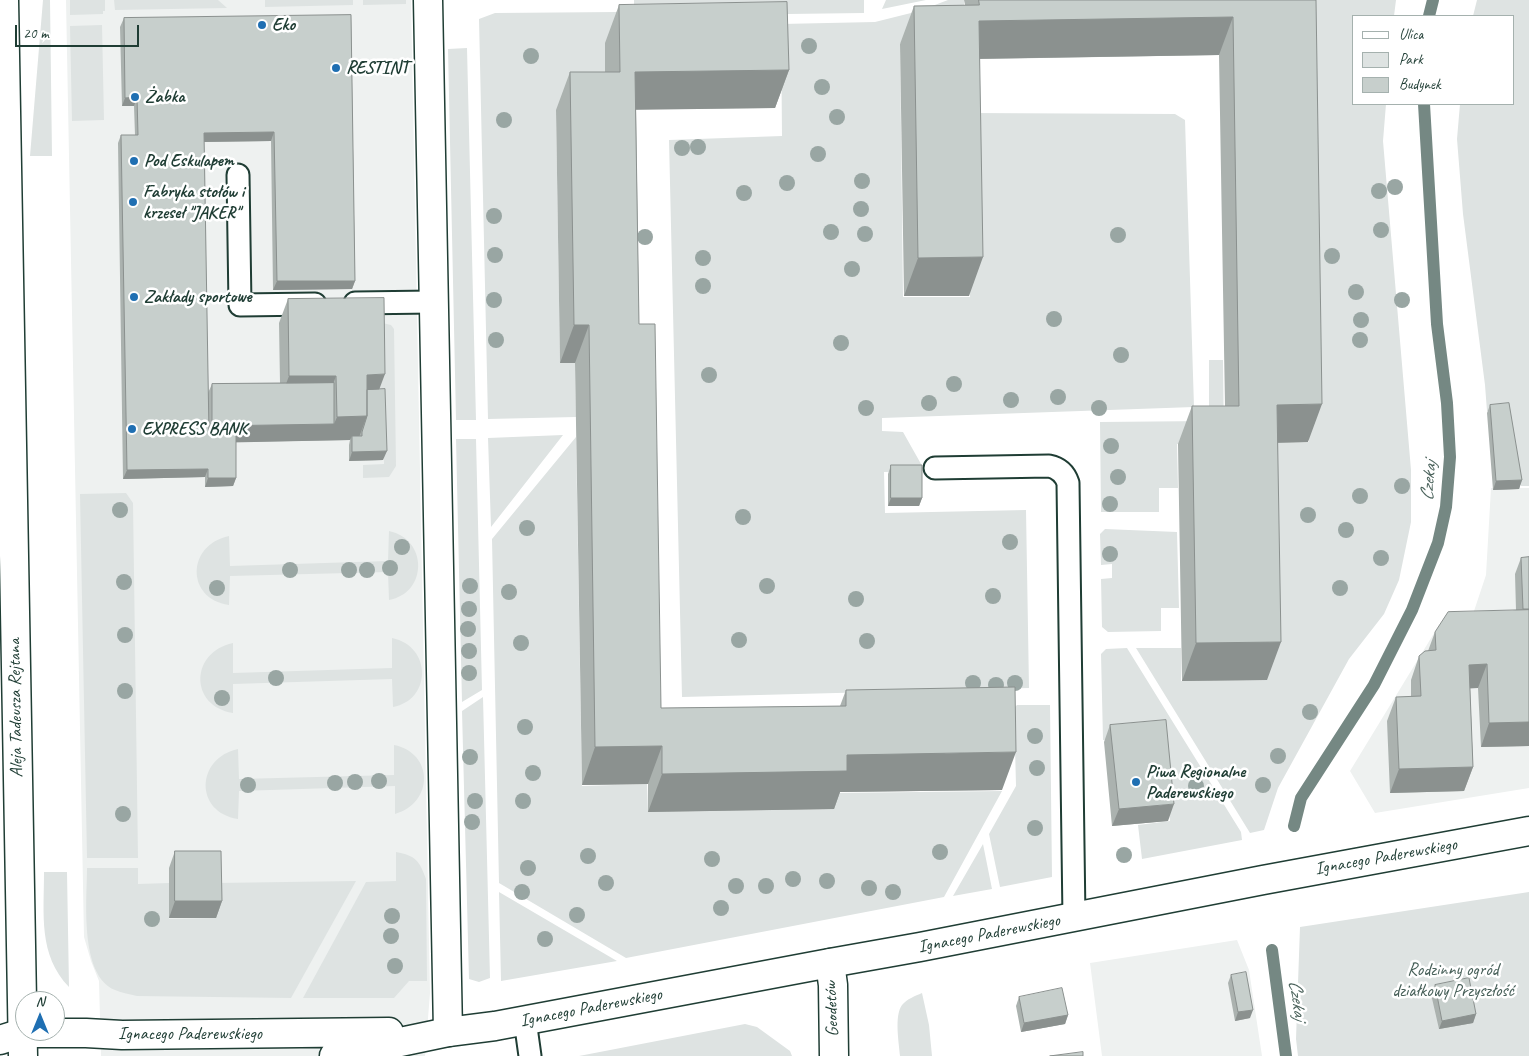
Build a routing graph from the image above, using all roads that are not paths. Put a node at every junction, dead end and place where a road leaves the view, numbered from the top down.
1 (4, 0) edge
2 (428, 0) edge
3 (238, 175) dead end
4 (433, 302) junction
5 (935, 468) dead end
6 (1529, 831) edge
7 (1074, 918) junction
8 (830, 963) junction
9 (525, 1020) junction
10 (448, 1032) junction
11 (15, 1043) edge
12 (334, 1056) edge
13 (530, 1056) edge
14 (834, 1056) edge

1 - 11 street, Aleja Tadeusza Rejtana
2 - 4 street
3 - 4 lane
4 - 10 street
5 - 7 lane
6 - 7 street, Ignacego Paderewskiego
7 - 8 street, Ignacego Paderewskiego
8 - 9 street, Ignacego Paderewskiego
8 - 14 street, Geodetów
9 - 10 street, Ignacego Paderewskiego
9 - 13 lane
10 - 11 street, Ignacego Paderewskiego
10 - 12 street, Ignacego Paderewskiego

